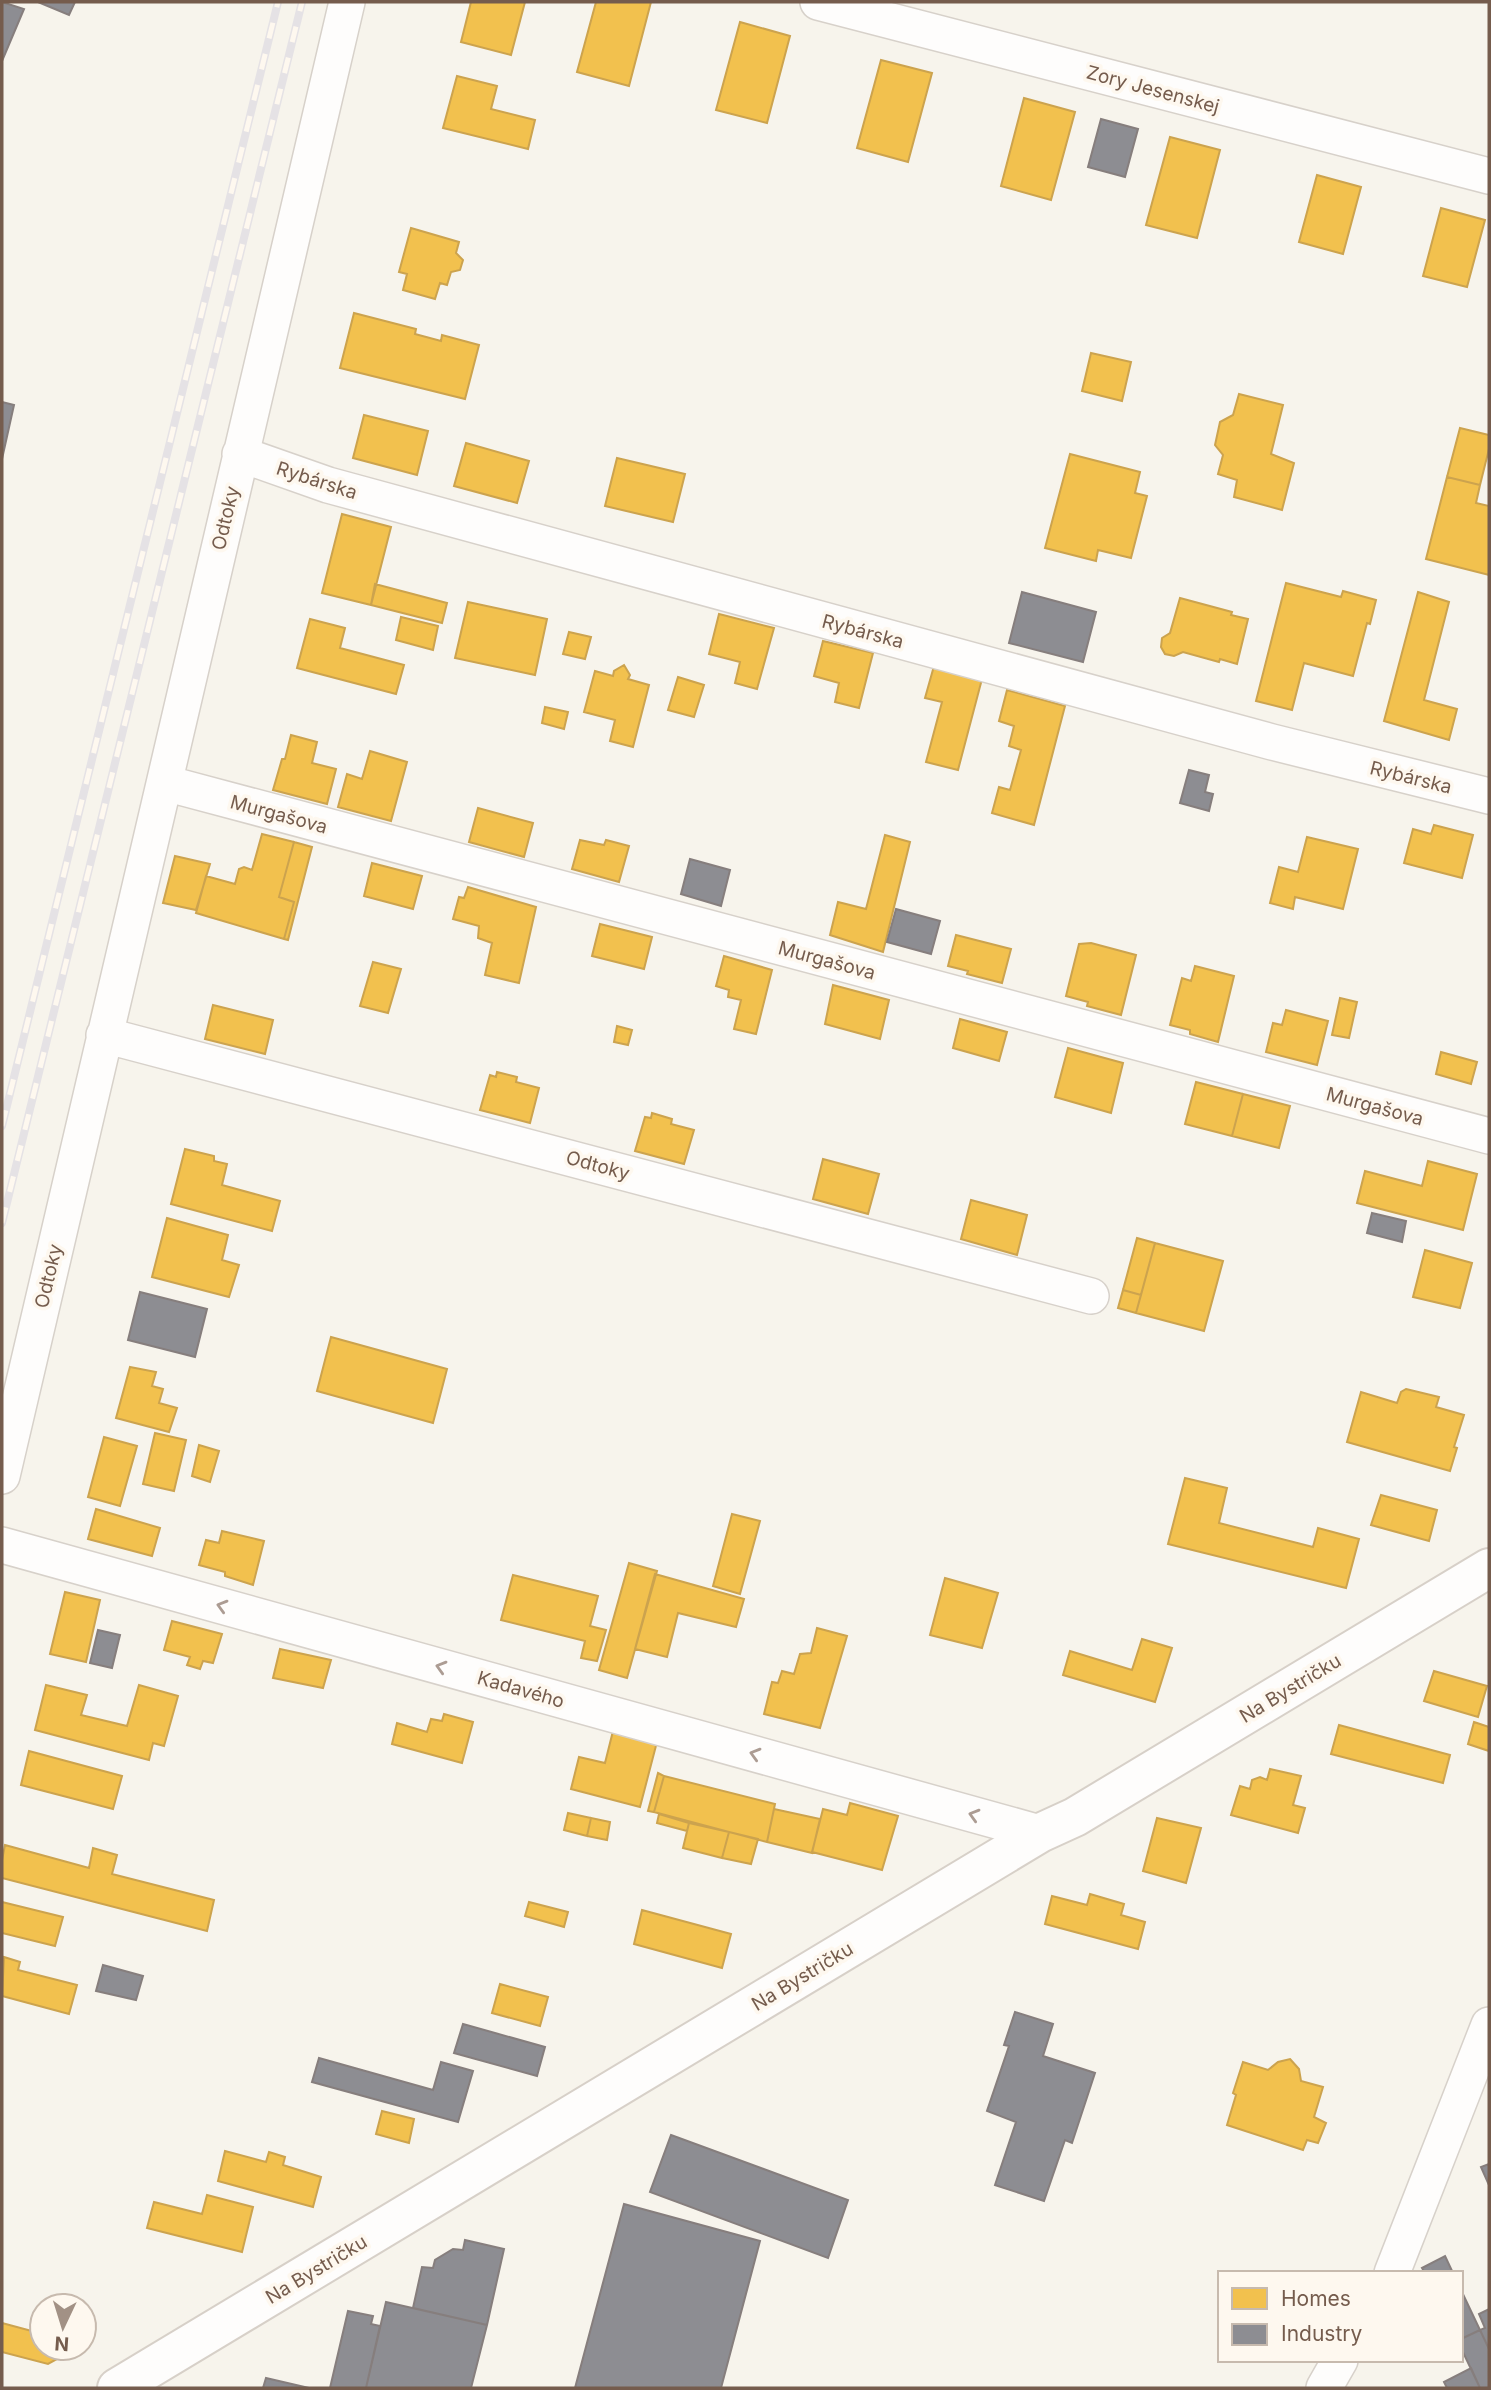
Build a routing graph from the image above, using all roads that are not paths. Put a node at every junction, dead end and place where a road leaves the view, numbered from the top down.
1 (347, 2) edge
2 (818, 2) edge
3 (1489, 176) edge
4 (240, 454) junction
5 (165, 783) junction
6 (1489, 796) edge
7 (104, 1035) junction
8 (1489, 1136) edge
9 (1091, 1296) dead end
10 (2, 1476) edge
11 (2, 1545) edge
12 (1489, 1568) edge
13 (1040, 1833) junction
14 (1489, 2025) edge
15 (1393, 2271) edge
16 (1339, 2362) edge
17 (117, 2388) edge
18 (1324, 2388) edge

1 - 4 street, Odtoky
2 - 3 street, Zory Jesenskej
4 - 5 street, Odtoky
4 - 6 street, Rybárska
5 - 7 street, Odtoky
5 - 8 street, Murgašova
7 - 9 street, Odtoky
7 - 10 street, Odtoky
13 -> 11 street, Kadavého
12 - 13 street, Na Bystričku
13 - 17 street, Na Bystričku
14 - 15 street
16 - 18 street

